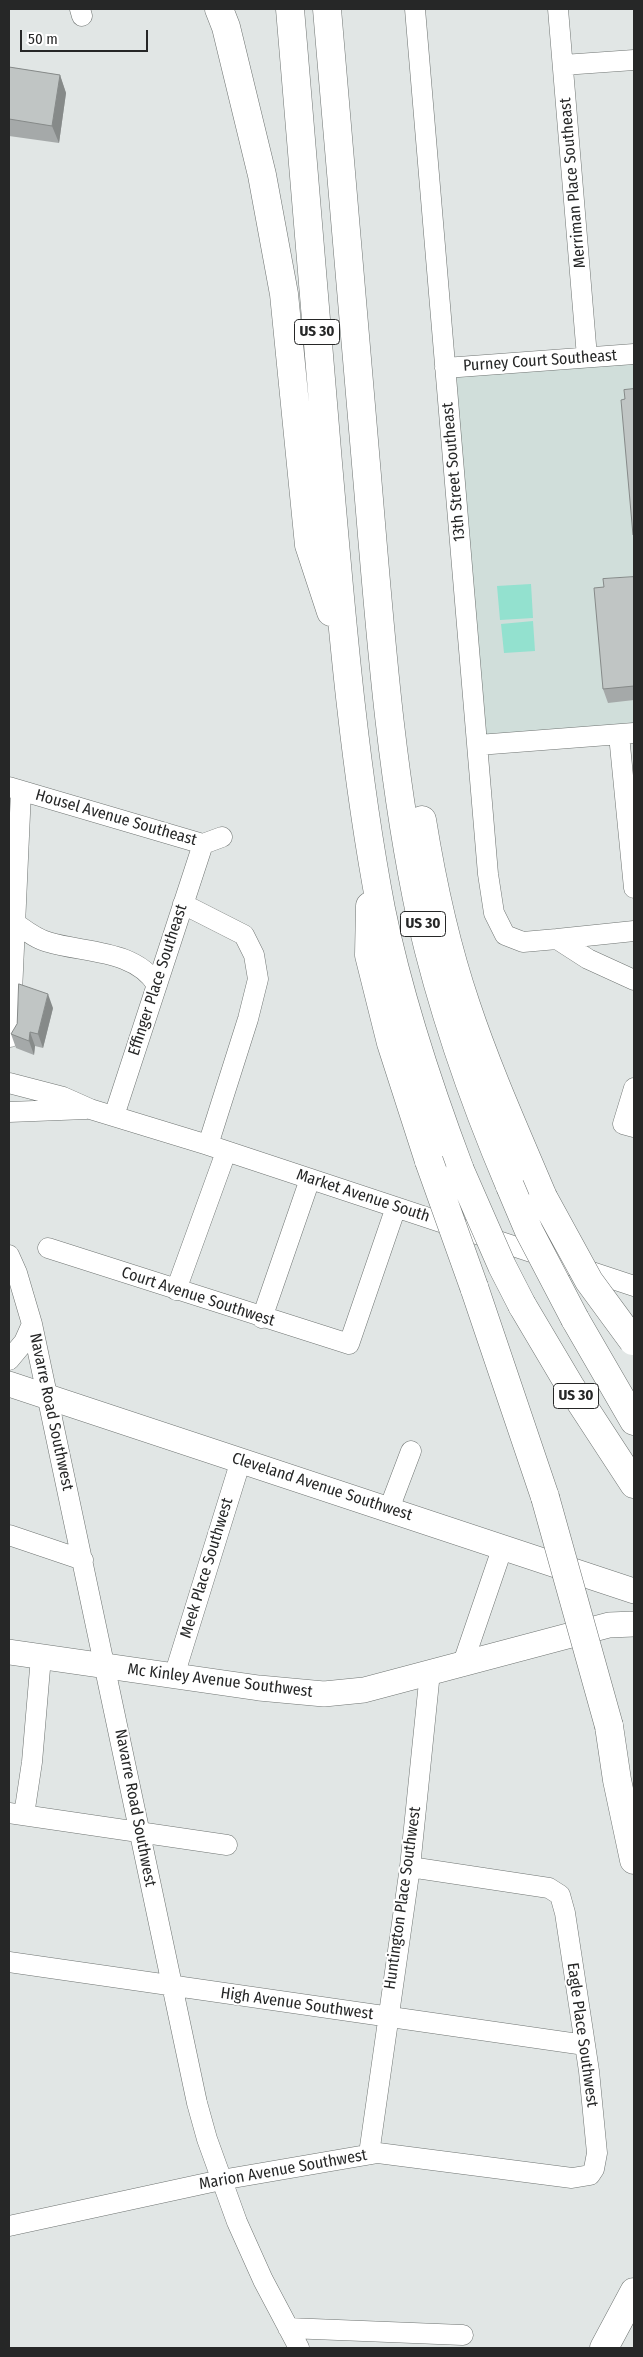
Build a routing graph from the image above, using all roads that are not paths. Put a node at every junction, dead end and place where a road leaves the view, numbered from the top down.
1 (219, 9) edge
2 (282, 9) edge
3 (290, 9) edge
4 (415, 9) edge
5 (558, 9) edge
6 (329, 16) edge
7 (634, 60) edge
8 (563, 65) junction
9 (295, 69) junction
10 (634, 354) edge
11 (587, 357) junction
12 (445, 368) junction
13 (383, 651) junction
14 (346, 655) junction
15 (626, 734) edge
16 (478, 746) junction
17 (15, 789) edge
18 (213, 841) joint
19 (372, 857) junction
20 (634, 888) edge
21 (183, 904) junction
22 (15, 923) junction
23 (634, 931) edge
24 (557, 939) junction
25 (634, 980) edge
26 (156, 985) junction
27 (10, 1037) edge
28 (9, 1084) edge
29 (634, 1088) edge
30 (90, 1109) junction
31 (9, 1112) edge
32 (114, 1116) junction
33 (629, 1126) edge
34 (217, 1148) junction
35 (310, 1179) junction
36 (396, 1207) junction
37 (48, 1248) dead end
38 (9, 1255) edge
39 (634, 1286) edge
40 (176, 1290) junction
41 (262, 1318) junction
42 (32, 1324) junction
43 (634, 1342) edge
44 (595, 1354) junction
45 (9, 1360) edge
46 (9, 1384) edge
47 (48, 1397) junction
48 (634, 1398) edge
49 (634, 1421) edge
50 (411, 1451) dead end
51 (241, 1460) junction
52 (634, 1484) edge
53 (389, 1509) junction
54 (9, 1535) edge
55 (502, 1549) junction
56 (83, 1560) junction
57 (634, 1591) edge
58 (634, 1624) edge
59 (9, 1652) edge
60 (40, 1657) junction
61 (463, 1662) junction
62 (107, 1667) junction
63 (430, 1672) junction
64 (174, 1676) junction
65 (609, 1726) junction
66 (634, 1780) edge
67 (17, 1814) edge
68 (140, 1832) junction
69 (227, 1845) dead end
70 (634, 1860) edge
71 (410, 1867) junction
72 (9, 1962) edge
73 (173, 1986) junction
74 (387, 2016) junction
75 (584, 2045) junction
76 (369, 2154) junction
77 (590, 2175) joint
78 (221, 2180) junction
79 (9, 2226) edge
80 (634, 2292) edge
81 (288, 2328) junction
82 (463, 2335) dead end
83 (299, 2348) edge
84 (604, 2348) edge

1 - 14 highway
2 - 9 highway
3 - 9 highway, US 30
4 - 12 street, 13th Street Southeast
5 - 8 street, Merriman Place Southeast
6 - 13 highway, US 30
7 - 8 street
8 - 11 street, Merriman Place Southeast
9 - 14 highway, US 30
10 - 11 street, Purney Court Southeast
11 - 12 street, Purney Court Southeast
12 - 16 street, 13th Street Southeast
13 - 43 highway, bridge
13 - 44 highway, US 30, bridge
14 - 19 highway, US 30
15 - 16 street
15 - 20 street
16 - 24 street, 13th Street Southeast
17 - 18 street, Housel Avenue Southeast
17 - 22 street
18 - 21 street, Effinger Place Southeast
19 - 52 highway, US 30, bridge
19 - 65 highway, bridge
21 - 26 street, Effinger Place Southeast
21 - 34 street
22 - 26 street
22 - 27 street
23 - 24 street
24 - 25 street
26 - 32 street, Effinger Place Southeast
28 - 30 street, Market Avenue South
29 - 33 street
30 - 31 street, Market Avenue South
30 - 32 street, Market Avenue South
32 - 34 street, Market Avenue South
34 - 35 street, Market Avenue South
34 - 40 street
35 - 36 street, Market Avenue South
35 - 41 street
36 - 39 street, Market Avenue South
36 - 41 street, Court Avenue Southwest
37 - 40 street, Court Avenue Southwest
38 - 42 street, Navarre Road Southwest
40 - 41 street, Court Avenue Southwest
42 - 45 street
42 - 47 street, Navarre Road Southwest
44 - 48 highway
44 - 49 highway, US 30
46 - 47 main road, Cleveland Avenue Southwest
47 - 51 main road, Cleveland Avenue Southwest
47 - 56 street, Navarre Road Southwest
50 - 53 street
51 - 53 main road, Cleveland Avenue Southwest
51 - 64 street, Meek Place Southwest
53 - 55 main road, Cleveland Avenue Southwest
54 - 56 street
55 - 57 main road, Cleveland Avenue Southwest
55 - 61 street
56 - 62 street, Navarre Road Southwest
58 - 61 main road, Mc Kinley Avenue Southwest
59 - 60 main road, Mc Kinley Avenue Southwest
60 - 62 main road, Mc Kinley Avenue Southwest
60 - 67 street
61 - 63 main road, Mc Kinley Avenue Southwest
62 - 64 main road, Mc Kinley Avenue Southwest
62 - 68 street, Navarre Road Southwest
63 - 64 main road, Mc Kinley Avenue Southwest
63 - 71 street, Huntington Place Southwest
65 - 66 highway
65 - 70 highway
67 - 68 street
68 - 69 street
68 - 73 street, Navarre Road Southwest
71 - 74 street, Huntington Place Southwest
71 - 75 street, Eagle Place Southwest
72 - 73 street, High Avenue Southwest
73 - 74 street, High Avenue Southwest
73 - 78 street, Navarre Road Southwest
74 - 75 street, High Avenue Southwest
74 - 76 street, Huntington Place Southwest
75 - 77 street, Eagle Place Southwest
76 - 77 street, Marion Avenue Southwest
76 - 78 street, Marion Avenue Southwest
78 - 79 street, Marion Avenue Southwest
78 - 81 street, Navarre Road Southwest
80 - 84 highway
81 - 82 street
81 - 83 street, Navarre Road Southwest

